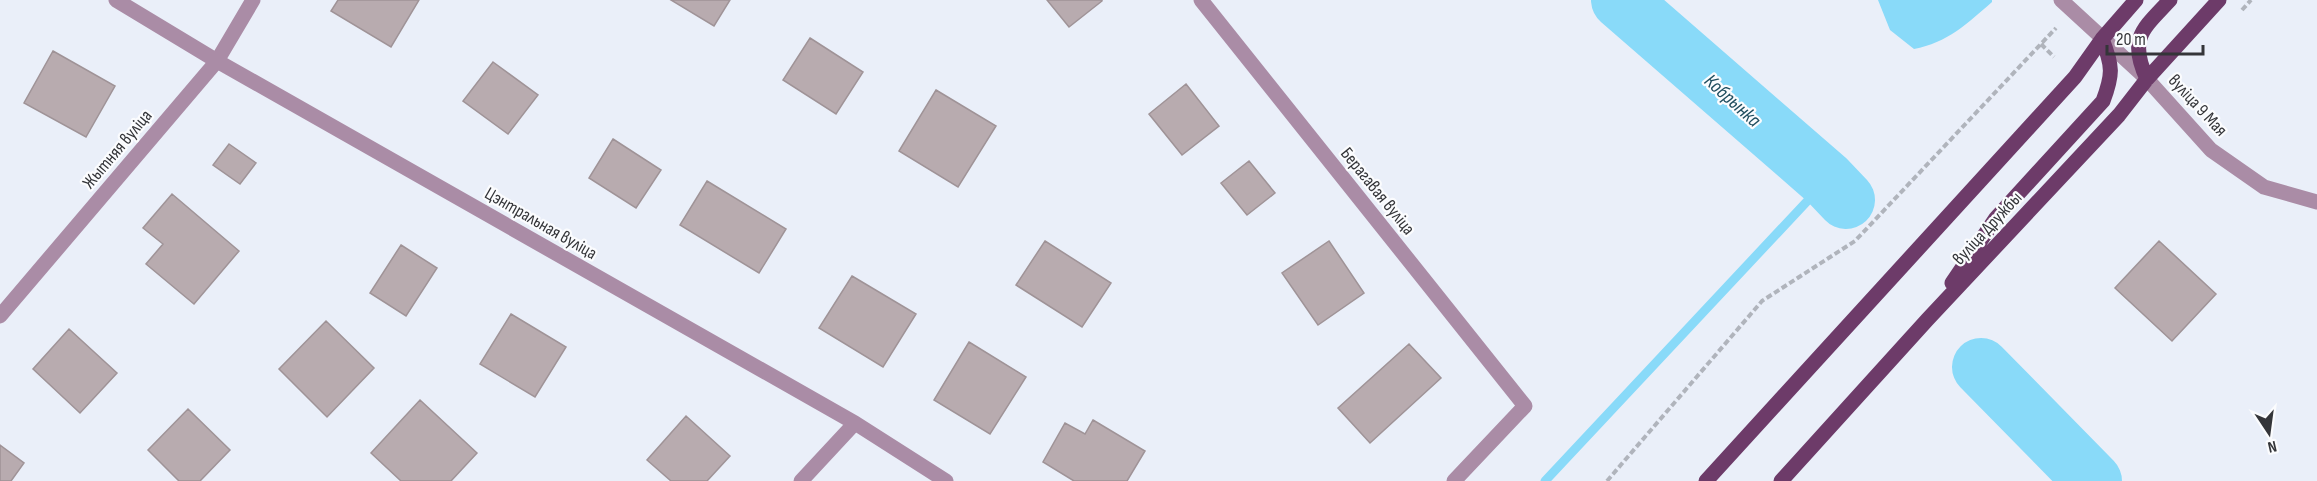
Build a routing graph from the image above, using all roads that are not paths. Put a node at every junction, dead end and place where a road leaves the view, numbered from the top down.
1 (116, 0) edge
2 (253, 0) edge
3 (1201, 0) edge
4 (2061, 0) edge
5 (2136, 0) edge
6 (2170, 0) edge
7 (2219, 0) edge
8 (2102, 39) junction
9 (217, 61) junction
10 (2147, 79) junction
11 (2317, 202) edge
12 (0, 316) edge
13 (1927, 320) junction
14 (855, 423) junction
15 (801, 481) edge
16 (946, 481) edge
17 (1454, 481) edge
18 (1706, 481) edge
19 (1782, 481) edge

1 - 9 street, Цэнтральная вуліца
2 - 9 street, Жытняя вуліца
3 - 17 street, Берагавая вуліца
4 - 8 street, вуліца 9 Мая
5 - 8 main road, вуліца Дружбы
6 - 10 main road
7 - 10 main road, вуліца Дружбы
8 - 10 street, вуліца 9 Мая
8 - 13 main road
8 - 18 main road, вуліца Дружбы
9 - 12 street, Жытняя вуліца
9 - 14 street, Цэнтральная вуліца
10 - 11 street, вуліца 9 Мая
10 - 13 main road, вуліца Дружбы
13 - 19 main road, вуліца Дружбы
14 - 15 street
14 - 16 street, Цэнтральная вуліца

